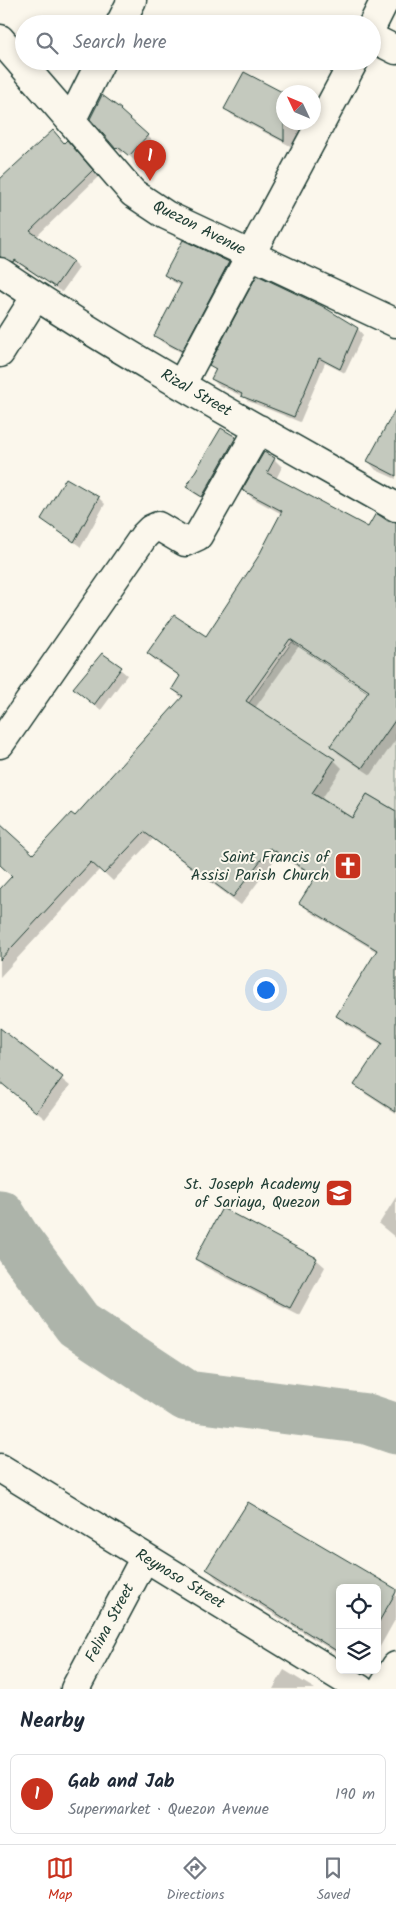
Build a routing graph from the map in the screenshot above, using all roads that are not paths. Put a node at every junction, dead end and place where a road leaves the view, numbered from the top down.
1 (132, 0) edge
2 (386, 0) edge
3 (124, 15) edge
4 (378, 15) edge
5 (0, 39) edge
6 (381, 42) edge
7 (396, 50) edge
8 (15, 56) edge
9 (27, 70) edge
10 (96, 70) edge
11 (349, 70) edge
12 (71, 121) junction
13 (251, 254) junction
14 (0, 272) edge
15 (36, 296) junction
16 (396, 323) edge
17 (0, 352) edge
18 (181, 385) junction
19 (259, 429) junction
20 (396, 507) edge
21 (0, 744) edge
22 (0, 1468) edge
23 (145, 1557) junction
24 (396, 1666) edge
25 (75, 1689) edge
26 (360, 1689) edge
27 (382, 1689) edge

1 - 3 street
2 - 4 street
5 - 8 street, Quezon Avenue
6 - 7 street
9 - 12 street, Quezon Avenue
10 - 12 street
11 - 13 street
12 - 13 street, Quezon Avenue
13 - 16 street, Quezon Avenue
13 - 18 street
14 - 15 street, Rizal Street
15 - 17 street
15 - 18 street, Rizal Street
18 - 19 street, Rizal Street
19 - 20 street, Rizal Street
19 - 21 street
22 - 23 street, Reynoso Street
23 - 25 street, Felina Street
23 - 26 street, Reynoso Street
24 - 27 street

